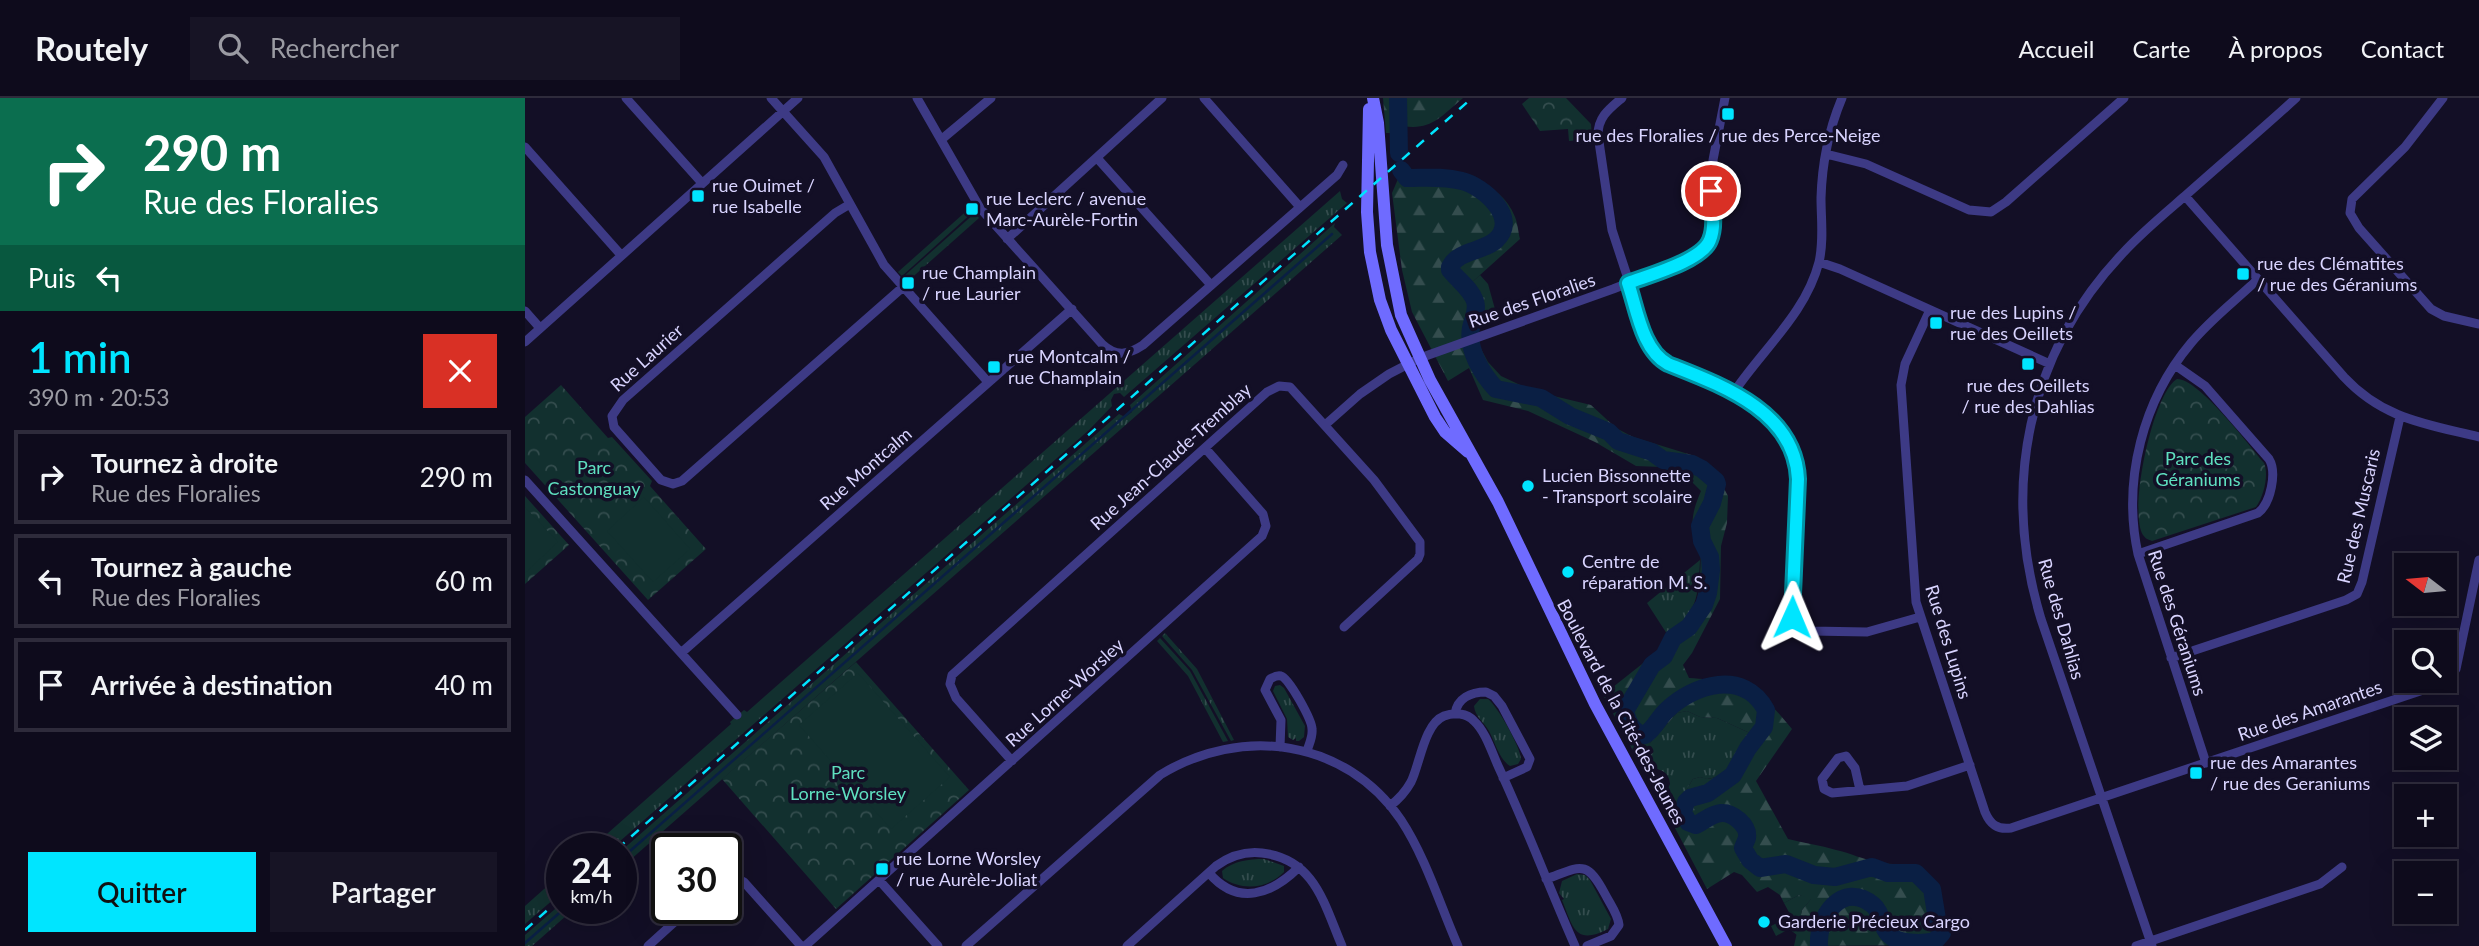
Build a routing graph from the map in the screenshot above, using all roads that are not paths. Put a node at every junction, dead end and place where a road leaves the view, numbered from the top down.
1 (626, 98) edge
2 (771, 98) edge
3 (798, 98) edge
4 (917, 98) edge
5 (991, 98) edge
6 (1162, 98) edge
7 (1204, 98) edge
8 (1371, 98) edge
9 (1622, 98) edge
10 (1725, 98) edge
11 (1842, 98) edge
12 (2124, 98) edge
13 (2442, 98) edge
14 (2293, 99) edge
15 (783, 111) junction
16 (942, 139) junction
17 (525, 147) edge
18 (1826, 154) junction
19 (1097, 158) junction
20 (1343, 165) dead end
21 (702, 183) junction
22 (2185, 196) junction
23 (850, 204) junction
24 (1300, 206) junction
25 (1007, 239) junction
26 (621, 256) junction
27 (1819, 262) junction
28 (2257, 280) junction
29 (1628, 283) junction
30 (1211, 285) junction
31 (903, 288) junction
32 (1072, 309) junction
33 (1930, 310) junction
34 (525, 311) edge
35 (2479, 324) edge
36 (540, 328) junction
37 (525, 342) edge
38 (1420, 358) junction
39 (2050, 364) junction
40 (1407, 365) junction
41 (2175, 365) junction
42 (988, 382) junction
43 (1734, 392) junction
44 (2400, 417) junction
45 (1325, 425) junction
46 (2479, 437) edge
47 (1205, 448) junction
48 (1471, 455) junction
49 (525, 480) edge
50 (2138, 554) junction
51 (2479, 560) edge
52 (1920, 617) junction
53 (1344, 627) dead end
54 (681, 653) junction
55 (2171, 658) junction
56 (1455, 714) junction
57 (737, 715) dead end
58 (1280, 747) junction
59 (1307, 751) junction
60 (1012, 761) junction
61 (2206, 763) junction
62 (1970, 765) junction
63 (1503, 778) junction
64 (1860, 790) junction
65 (2102, 798) junction
66 (1390, 806) junction
67 (1299, 867) junction
68 (2342, 867) dead end
69 (1209, 873) junction
70 (1546, 879) junction
71 (879, 880) junction
72 (742, 881) edge
73 (672, 924) edge
74 (2151, 944) edge
75 (648, 946) edge
76 (803, 946) edge
77 (938, 946) edge
78 (966, 946) edge
79 (1127, 946) edge
80 (1342, 946) edge
81 (1458, 946) edge
82 (1574, 946) edge
83 (1587, 946) edge
84 (1726, 946) edge
85 (2136, 946) edge

1 - 21 street
2 - 15 street
3 - 15 street
4 - 16 street
5 - 16 street
6 - 19 street
7 - 24 street
8 - 38 main road, Boulevard de la Cité-des-Jeunes
8 - 40 main road, Boulevard de la Cité-des-Jeunes
9 - 29 street
10 - 29 street, Rue des Floralies
11 - 18 street
12 - 18 street
13 - 35 street
14 - 22 street, Rue des Dahlias
15 - 21 street
15 - 23 street
16 - 25 street
17 - 26 street
18 - 27 street
19 - 25 street
19 - 30 street
20 - 24 street
21 - 26 street
22 - 28 street
22 - 39 street, Rue des Dahlias
23 - 31 street
23 - 31 street, Rue Laurier
24 - 30 street
25 - 32 street
26 - 36 street
27 - 33 street
27 - 43 street
28 - 41 street, Rue des Géraniums
28 - 44 street
29 - 38 street, Rue des Floralies
29 - 43 street
30 - 32 street
31 - 42 street
32 - 42 street, Rue Montcalm
33 - 39 street
33 - 52 street, Rue des Lupins
34 - 36 street
36 - 37 street
38 - 40 street, Rue des Floralies
38 - 48 main road, Boulevard de la Cité-des-Jeunes
39 - 65 street, Rue des Dahlias
40 - 45 street, Rue des Floralies
40 - 48 main road, Boulevard de la Cité-des-Jeunes
41 - 50 street, Rue des Géraniums
41 - 50 street
42 - 54 street, Rue Montcalm
43 - 52 street
44 - 46 street
44 - 55 street, Rue des Muscaris
45 - 47 street, Rue Jean-Claude-Tremblay
45 - 53 street, Rue Jean-Claude-Tremblay
47 - 60 street, Rue Lorne-Worsley
47 - 60 street, Rue Jean-Claude-Tremblay
48 - 84 main road, Boulevard de la Cité-des-Jeunes
49 - 54 street
50 - 55 street, Rue des Géraniums
51 - 61 street, Rue des Amarantes
52 - 62 street, Rue des Lupins
54 - 57 street
55 - 61 street, Rue des Géraniums
56 - 63 street
56 - 63 street
56 - 66 street
58 - 59 street
58 - 59 street
58 - 78 street
59 - 66 street
60 - 71 street, Rue Lorne-Worsley
61 - 65 street, Rue des Amarantes
62 - 64 street
62 - 65 street, Rue des Lupins
63 - 70 street
64 - 64 street
65 - 74 street, Rue des Dahlias
66 - 81 street
67 - 69 street
67 - 69 street
67 - 80 street
68 - 74 street
69 - 79 street
70 - 82 street
70 - 83 street
71 - 76 street, Rue Lorne-Worsley
71 - 77 street
72 - 76 street
73 - 75 street
74 - 85 street

